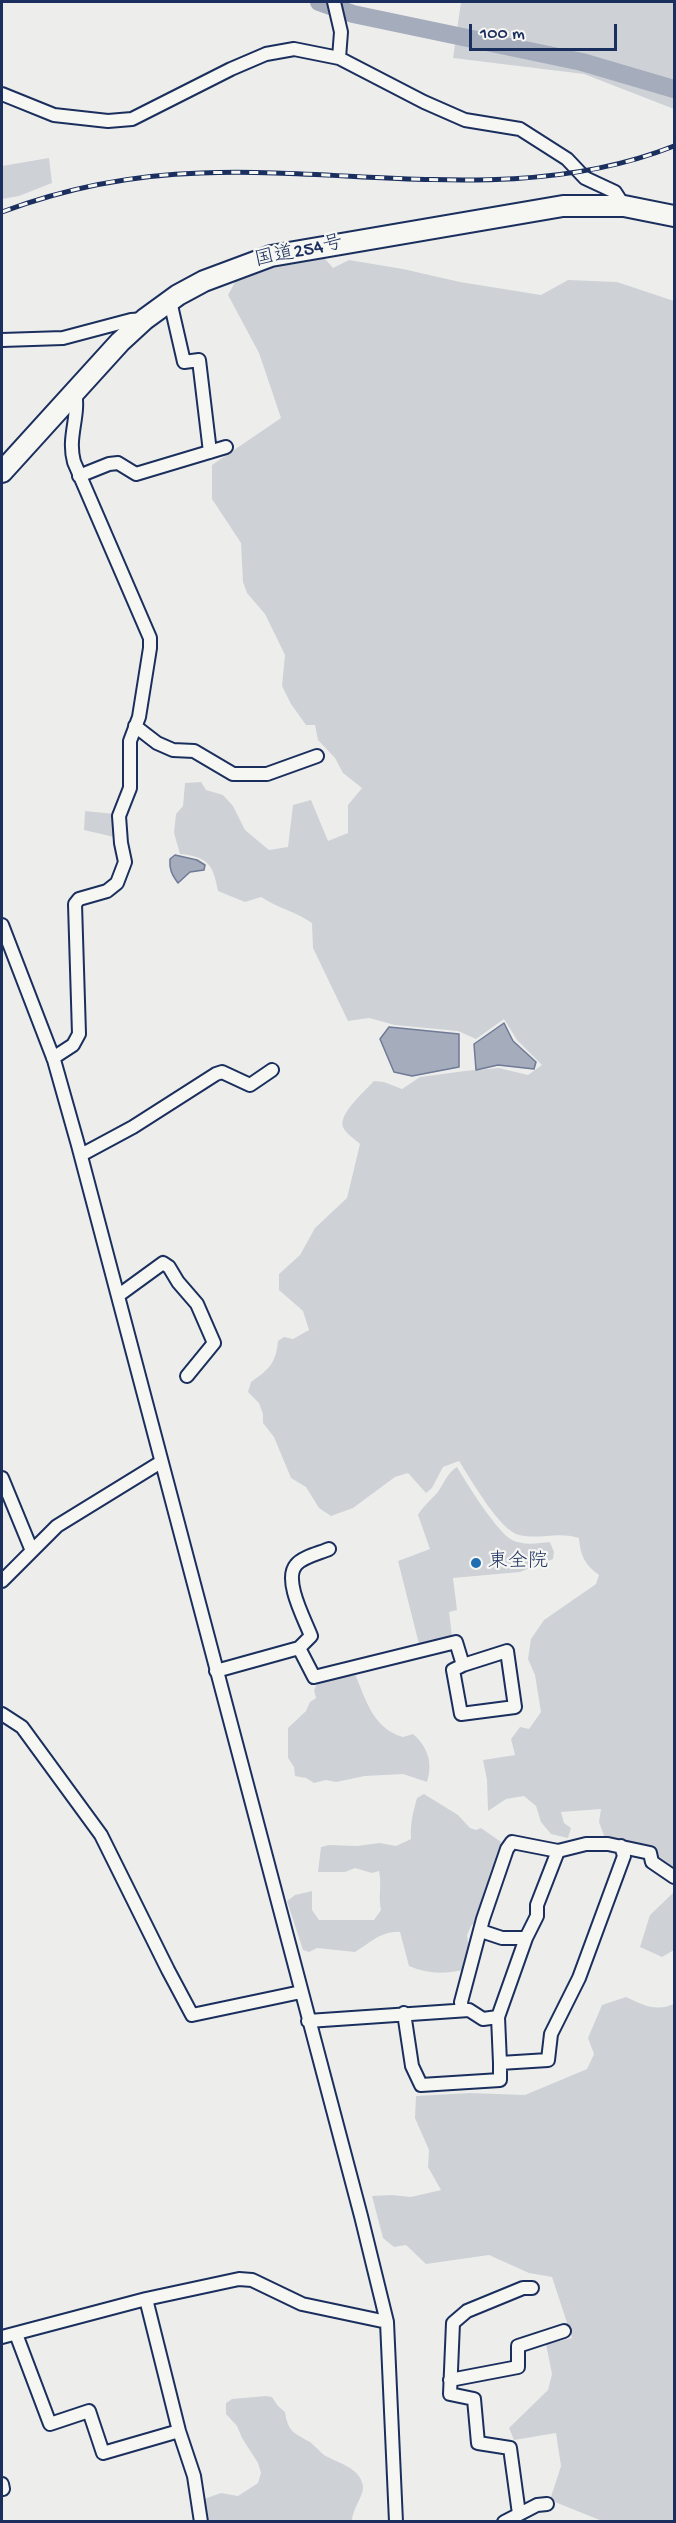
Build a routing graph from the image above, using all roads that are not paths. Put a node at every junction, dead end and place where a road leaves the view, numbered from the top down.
1 (334, 2) edge
2 (339, 58) junction
3 (2, 94) edge
4 (624, 206) junction
5 (675, 216) edge
6 (170, 301) junction
7 (145, 319) junction
8 (2, 340) edge
9 (75, 391) junction
10 (226, 447) dead end
11 (210, 452) junction
12 (2, 472) edge
13 (79, 476) junction
14 (135, 726) junction
15 (317, 756) dead end
16 (2, 925) edge
17 (53, 1058) junction
18 (272, 1070) dead end
19 (81, 1155) junction
20 (119, 1295) junction
21 (187, 1376) dead end
22 (161, 1462) junction
23 (2, 1478) edge
24 (329, 1549) dead end
25 (32, 1551) junction
26 (2, 1581) edge
27 (299, 1648) junction
28 (463, 1665) junction
29 (216, 1671) junction
30 (2, 1714) edge
31 (621, 1846) junction
32 (558, 1851) junction
33 (675, 1876) edge
34 (481, 1931) junction
35 (526, 1938) junction
36 (301, 1992) junction
37 (462, 2010) junction
38 (404, 2013) junction
39 (498, 2018) junction
40 (308, 2021) junction
41 (500, 2063) junction
42 (532, 2288) dead end
43 (146, 2299) junction
44 (387, 2322) junction
45 (564, 2331) dead end
46 (16, 2334) junction
47 (2, 2337) edge
48 (450, 2380) junction
49 (179, 2431) junction
50 (547, 2504) dead end
51 (519, 2514) junction
52 (201, 2522) edge
53 (396, 2522) edge
54 (504, 2522) edge

1 - 2 street
2 - 3 street
2 - 4 street
4 - 5 highway, 国道254号
4 - 6 highway, 国道254号
6 - 7 highway, 国道254号
6 - 11 street
7 - 8 street
7 - 9 highway, 国道254号
9 - 12 highway, 国道254号
9 - 13 street
10 - 11 street
11 - 13 street
13 - 14 street
14 - 15 street
14 - 17 street
16 - 17 street
17 - 19 street
18 - 19 street
19 - 20 street
20 - 21 street
20 - 22 street
22 - 25 street
22 - 29 street
23 - 25 street
24 - 27 street
25 - 26 street
27 - 28 street
27 - 29 street
28 - 28 street
29 - 36 street
30 - 36 street
31 - 32 street
31 - 33 street
31 - 41 street
32 - 34 street
32 - 35 street
34 - 35 street
34 - 37 street
35 - 39 street
36 - 40 street
37 - 38 street
37 - 39 street
38 - 40 street
38 - 41 street
39 - 41 street
40 - 44 street
42 - 48 street
43 - 44 street
43 - 46 street
43 - 49 street
44 - 53 street
45 - 48 street
46 - 47 street
46 - 49 street
48 - 51 street
49 - 52 street
50 - 51 street
51 - 54 street

